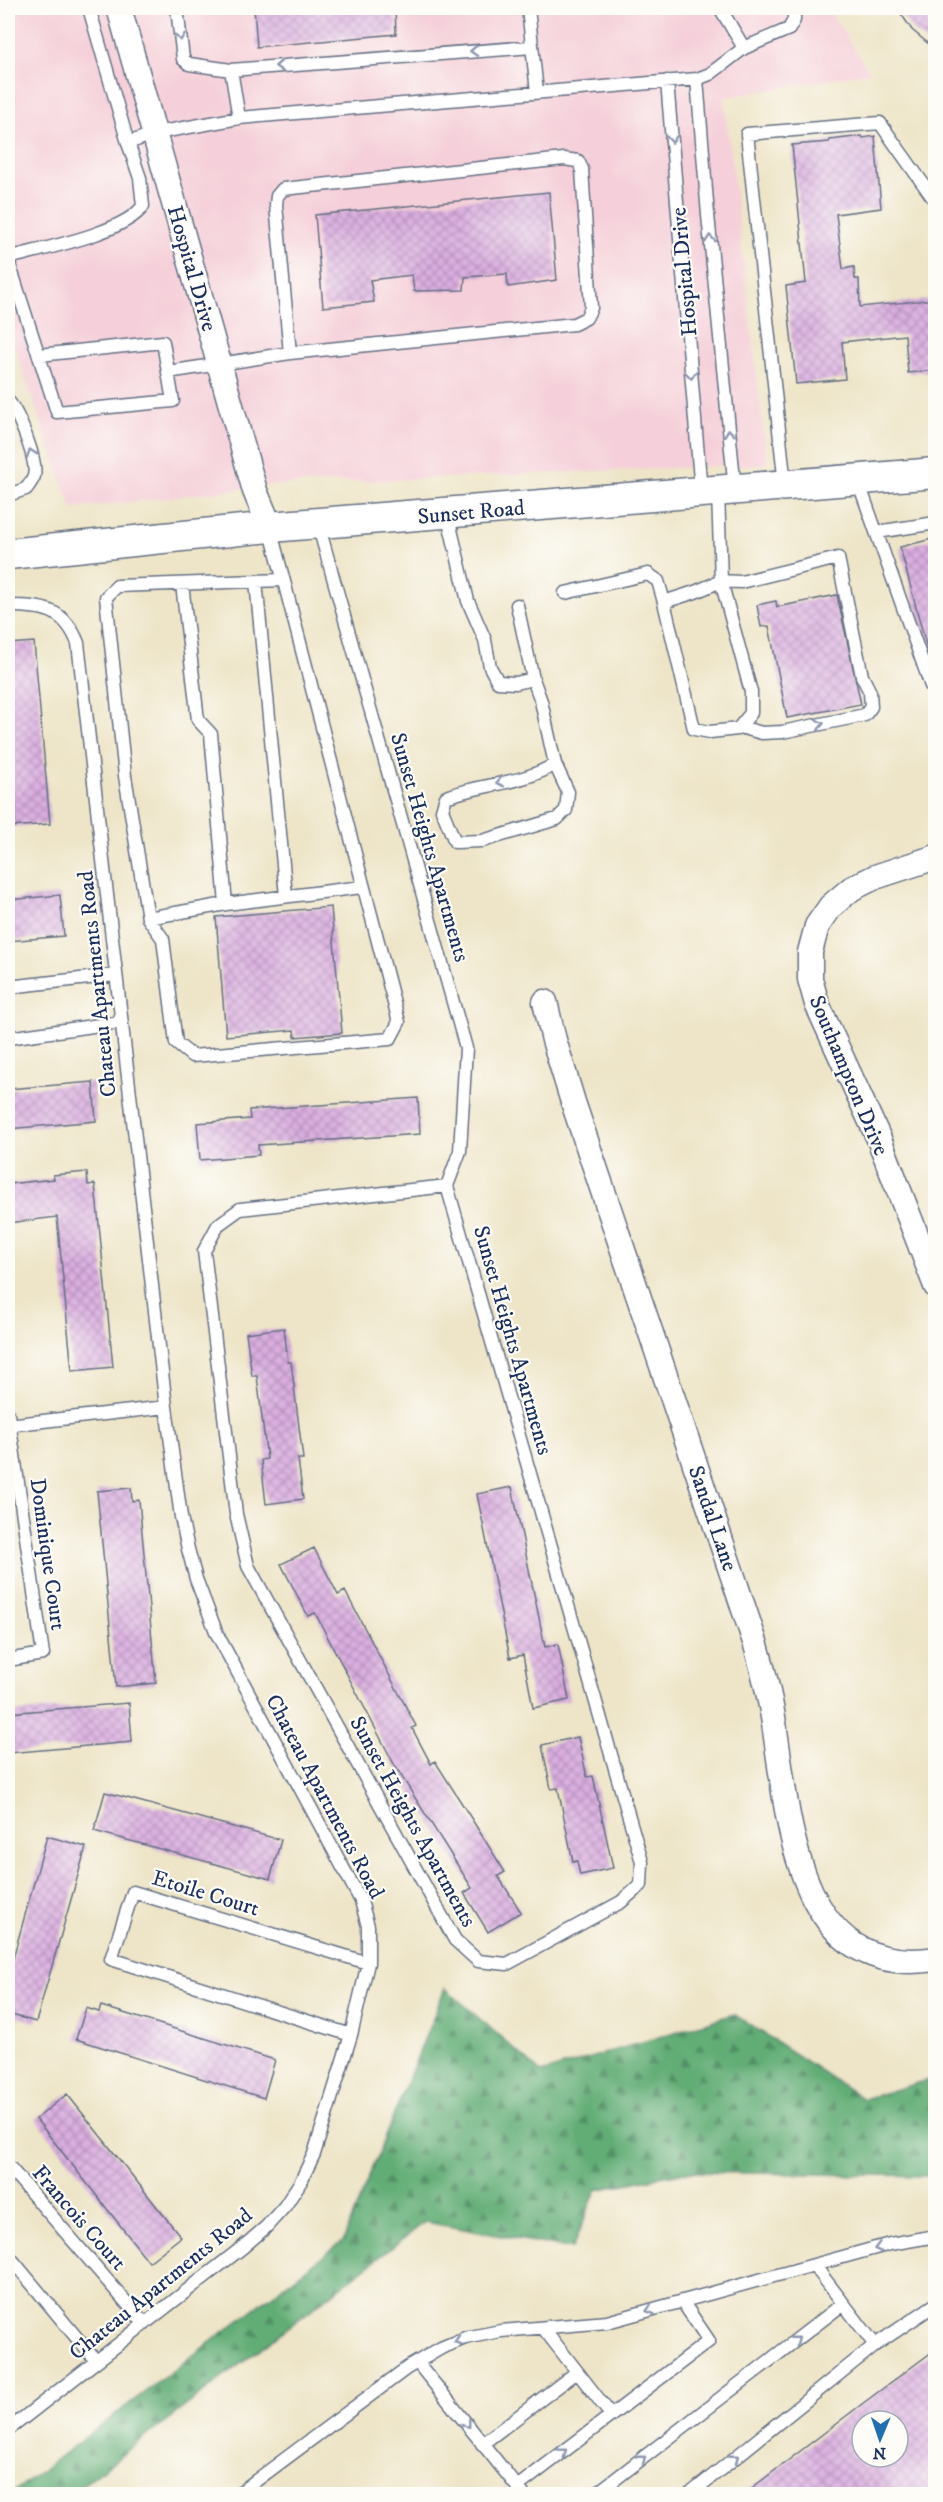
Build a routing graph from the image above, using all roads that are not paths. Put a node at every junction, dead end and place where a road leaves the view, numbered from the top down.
1 (89, 8) edge
2 (119, 8) edge
3 (177, 8) edge
4 (528, 8) edge
5 (720, 8) edge
6 (794, 8) edge
7 (532, 46) junction
8 (744, 48) junction
9 (231, 70) junction
10 (697, 79) junction
11 (667, 81) junction
12 (537, 92) junction
13 (238, 118) junction
14 (156, 133) junction
15 (128, 143) junction
16 (936, 202) edge
17 (8, 259) edge
18 (290, 353) junction
19 (39, 355) junction
20 (220, 363) junction
21 (168, 372) junction
22 (8, 401) edge
23 (936, 473) edge
24 (858, 481) junction
25 (786, 487) junction
26 (718, 492) junction
27 (8, 495) edge
28 (447, 513) junction
29 (936, 523) edge
30 (318, 524) junction
31 (270, 527) junction
32 (877, 532) junction
33 (8, 554) edge
34 (283, 580) junction
35 (721, 580) junction
36 (256, 581) junction
37 (182, 584) junction
38 (564, 593) dead end
39 (664, 602) junction
40 (517, 605) dead end
41 (8, 606) edge
42 (533, 679) junction
43 (936, 687) edge
44 (740, 728) junction
45 (555, 764) junction
46 (936, 857) edge
47 (362, 887) junction
48 (286, 896) junction
49 (226, 904) junction
50 (148, 918) junction
51 (116, 975) junction
52 (8, 987) edge
53 (545, 1002) dead end
54 (121, 1022) junction
55 (8, 1038) edge
56 (447, 1186) junction
57 (936, 1286) edge
58 (166, 1407) junction
59 (8, 1421) edge
60 (8, 1660) edge
61 (936, 1959) edge
62 (368, 1963) junction
63 (351, 2035) junction
64 (8, 2170) edge
65 (936, 2236) edge
66 (8, 2255) edge
67 (814, 2265) junction
68 (682, 2301) junction
69 (843, 2304) junction
70 (936, 2304) edge
71 (145, 2324) junction
72 (544, 2329) junction
73 (875, 2345) junction
74 (96, 2361) junction
75 (417, 2362) junction
76 (577, 2372) junction
77 (611, 2415) junction
78 (8, 2430) edge
79 (482, 2444) junction
80 (520, 2491) edge
81 (238, 2494) edge
82 (596, 2494) edge
83 (690, 2494) edge

1 - 15 lane
2 - 14 street, Hospital Drive
3 -> 9 lane
4 - 7 lane
5 - 8 lane
6 - 8 lane
7 -> 9 lane
7 - 12 lane
8 - 10 lane
9 - 13 lane
10 - 11 lane
26 -> 10 lane, Hospital Drive
11 - 12 lane
11 -> 26 lane, Hospital Drive
12 - 13 lane
13 - 14 lane
14 - 15 lane
14 - 20 street, Hospital Drive
15 - 17 lane
16 - 25 lane
17 - 19 lane
18 - 18 lane
18 - 20 lane
19 - 21 lane
19 - 21 lane
20 - 21 lane
20 - 31 street, Hospital Drive
27 -> 22 lane
23 - 24 street, Sunset Road
24 - 25 street, Sunset Road
24 - 32 lane
25 - 26 street, Sunset Road
26 - 28 street, Sunset Road
26 - 35 lane
28 - 30 street, Sunset Road
28 - 42 lane
29 - 32 lane
30 - 31 street, Sunset Road
30 - 56 lane, Sunset Heights Apartments
31 - 33 street, Sunset Road
31 - 34 lane
32 - 43 lane
34 - 36 lane
34 - 47 lane
35 - 39 lane
35 - 44 lane
44 -> 35 lane
36 - 37 lane
36 - 48 lane
37 - 49 lane
37 - 50 lane
38 - 39 lane
39 - 44 lane
40 - 42 lane
41 - 51 lane, Chateau Apartments Road
42 - 45 lane
45 -> 45 lane
46 - 57 street, Southampton Drive
47 - 48 lane
47 - 50 lane
48 - 49 lane
49 - 50 lane
51 - 52 lane
51 - 54 lane, Chateau Apartments Road
53 - 61 street, Sandal Lane
54 - 55 lane
54 - 58 lane, Chateau Apartments Road
56 - 56 lane, Sunset Heights Apartments
58 - 59 lane
58 - 62 lane, Chateau Apartments Road
59 - 60 lane, Dominique Court
62 - 63 lane, Chateau Apartments Road
62 - 63 lane, Etoile Court
63 - 71 lane, Chateau Apartments Road
64 - 71 lane, Francois Court
65 -> 67 lane
66 - 74 lane
67 - 68 lane
67 - 69 lane
68 -> 72 lane
68 - 77 lane
69 - 73 lane
82 -> 69 lane
70 - 73 lane
71 - 74 lane, Chateau Apartments Road
72 -> 75 lane
72 - 76 lane
83 -> 73 lane
74 - 78 lane, Chateau Apartments Road
75 -> 79 lane
75 - 81 lane
76 - 77 lane
76 - 79 lane
80 -> 77 lane
79 - 80 lane

